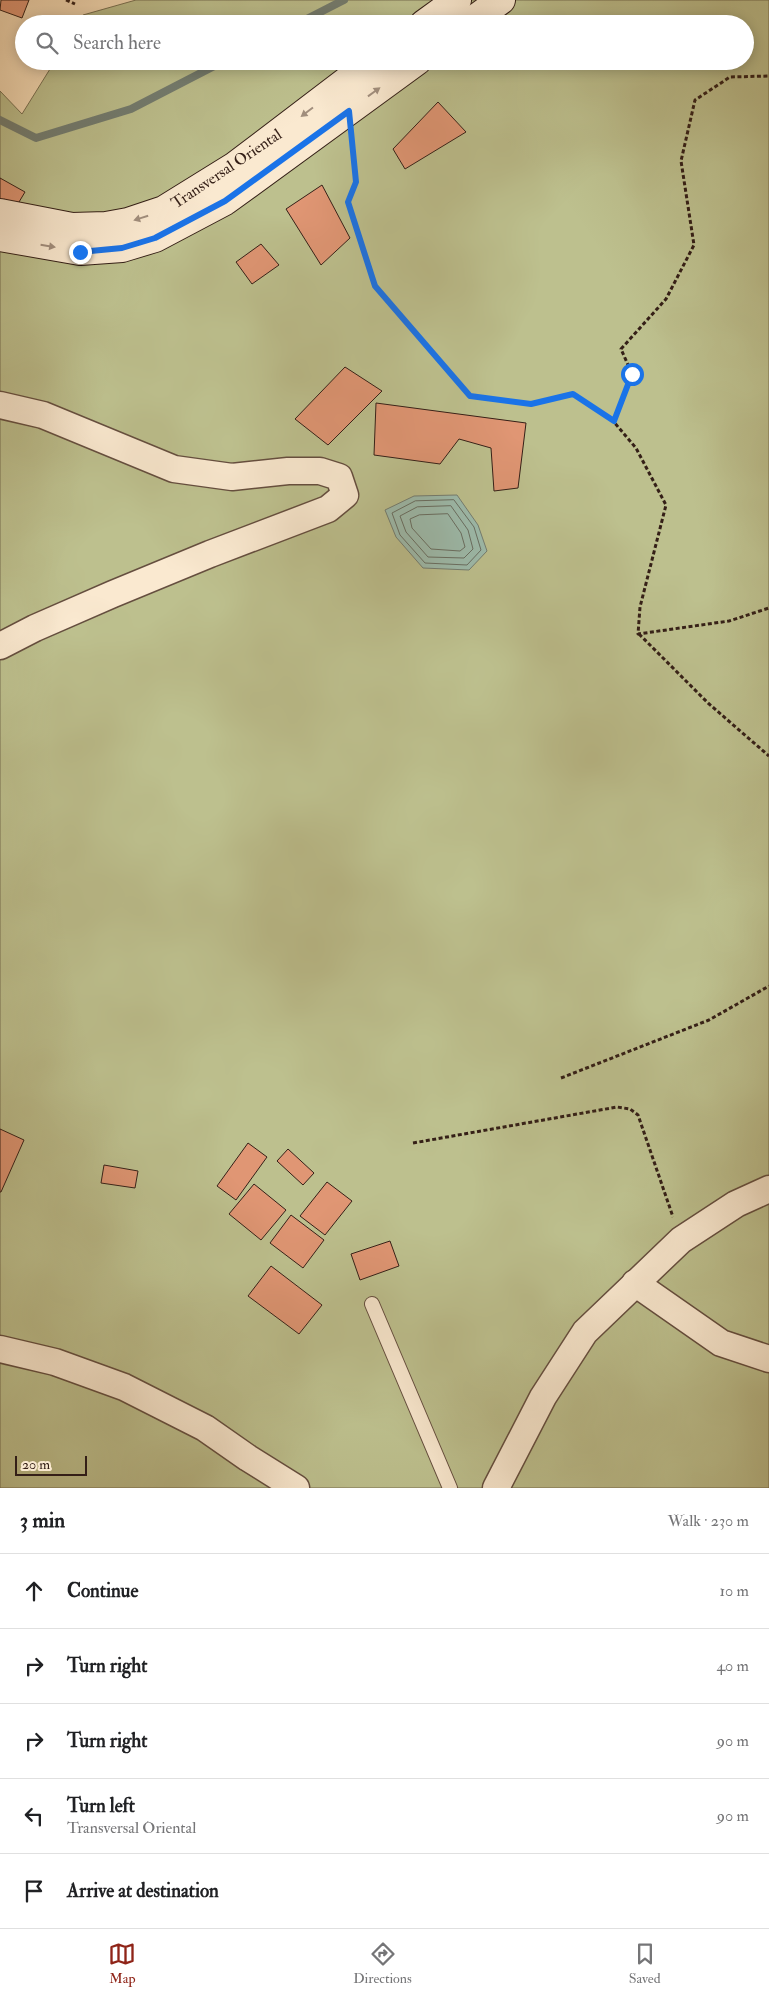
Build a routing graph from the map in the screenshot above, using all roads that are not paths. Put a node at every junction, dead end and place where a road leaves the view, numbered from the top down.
1 (457, 0) edge
2 (500, 0) edge
3 (436, 15) edge
4 (480, 15) edge
5 (361, 70) edge
6 (404, 70) edge
7 (0, 213) edge
8 (0, 237) edge
9 (0, 405) edge
10 (0, 646) edge
11 (769, 1189) edge
12 (635, 1283) junction
13 (372, 1304) dead end
14 (0, 1349) edge
15 (769, 1359) edge
16 (296, 1488) edge
17 (450, 1488) edge
18 (496, 1488) edge

1 - 3 main road
2 - 4 main road
5 -> 7 main road, Transversal Oriental
8 -> 6 main road, Transversal Oriental
9 - 10 street
11 - 12 street
12 - 15 street
12 - 18 street
13 - 17 lane
14 - 16 street

